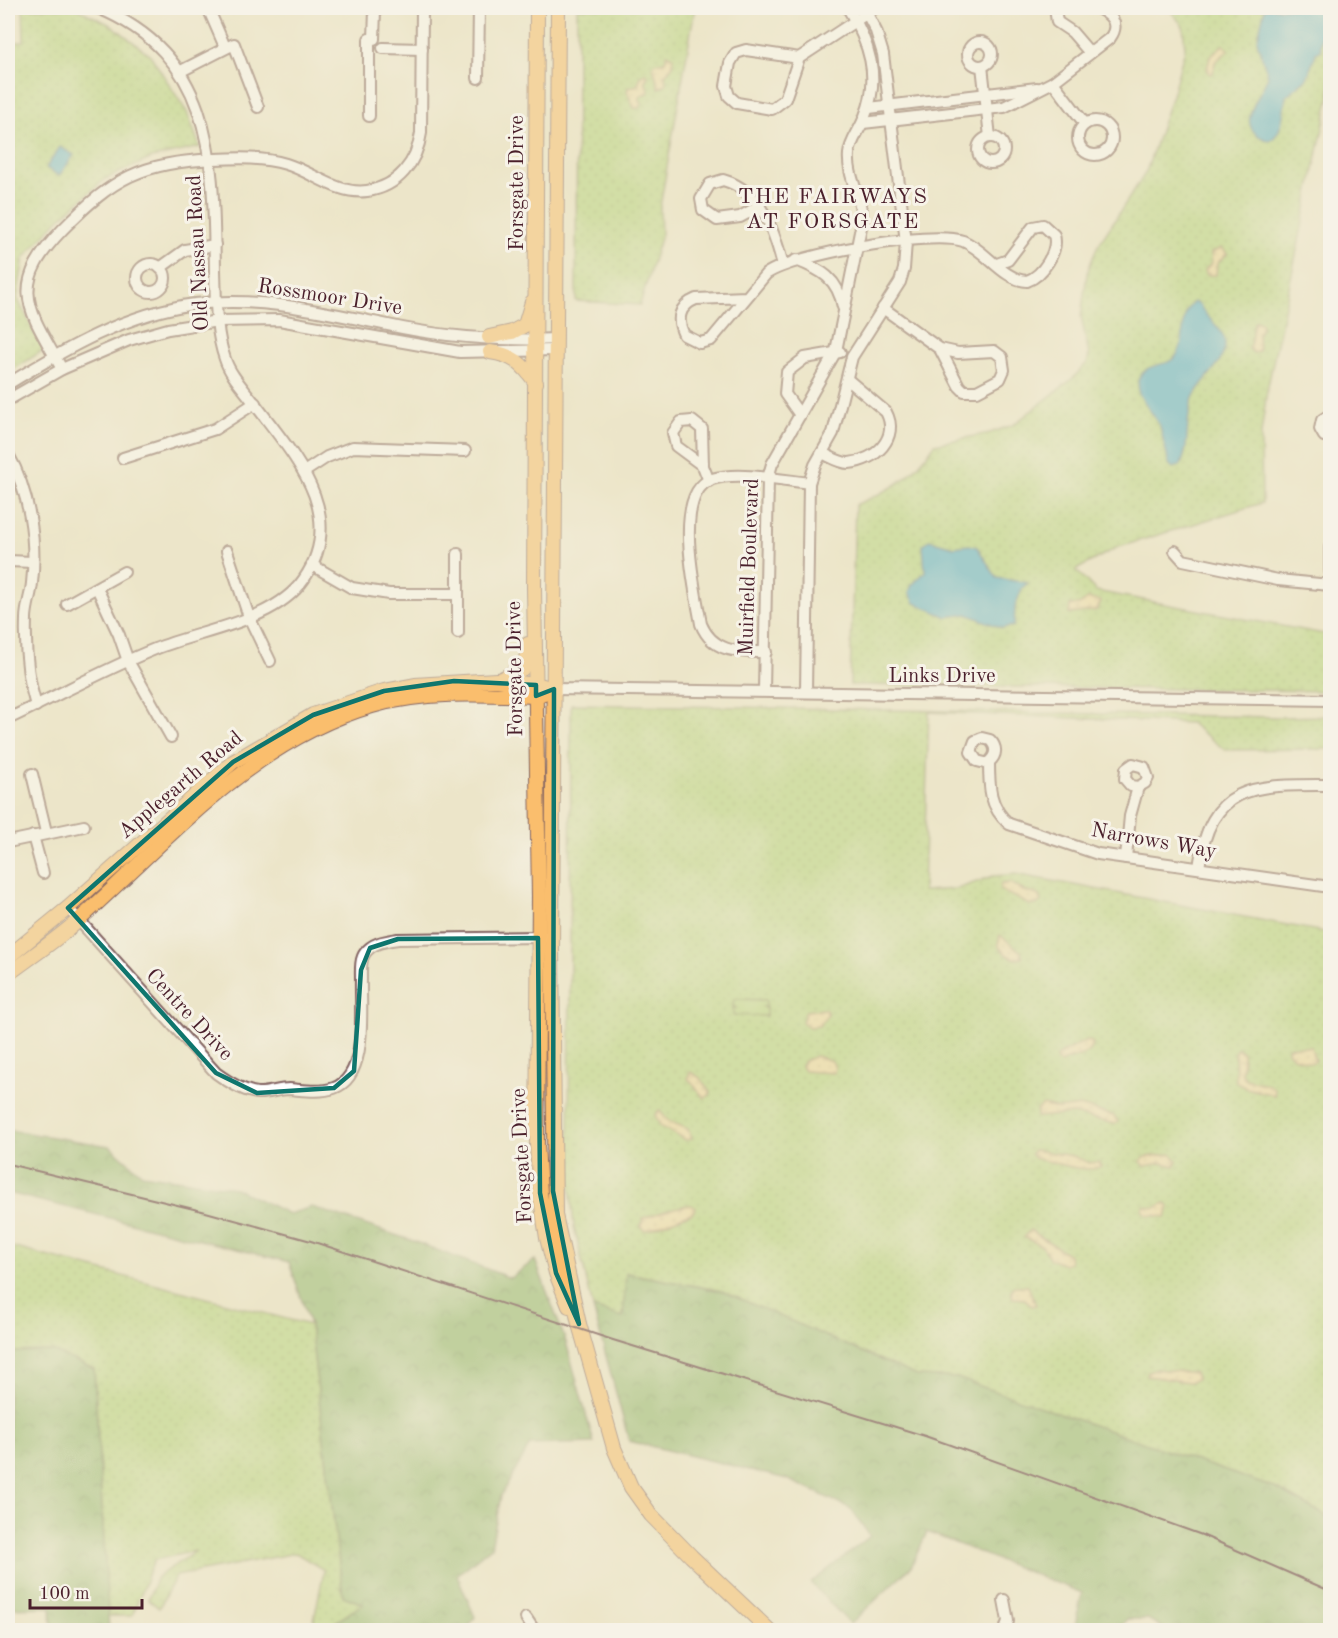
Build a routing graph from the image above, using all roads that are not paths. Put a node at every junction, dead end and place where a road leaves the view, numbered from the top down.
1 (98, 8) edge
2 (208, 8) edge
3 (422, 8) edge
4 (479, 8) edge
5 (537, 8) edge
6 (558, 8) edge
7 (848, 8) edge
8 (1055, 8) edge
9 (1097, 8) edge
10 (869, 9) edge
11 (375, 10) dead end
12 (856, 20) junction
13 (229, 46) junction
14 (383, 48) dead end
15 (422, 49) junction
16 (1090, 53) junction
17 (799, 58) junction
18 (982, 66) dead end
19 (181, 71) junction
20 (478, 78) dead end
21 (1053, 82) junction
22 (985, 102) junction
23 (890, 106) junction
24 (258, 107) dead end
25 (869, 108) junction
26 (369, 116) dead end
27 (891, 120) junction
28 (863, 123) junction
29 (1085, 124) dead end
30 (990, 137) dead end
31 (212, 159) junction
32 (760, 206) junction
33 (906, 242) junction
34 (215, 245) junction
35 (857, 248) junction
36 (796, 260) junction
37 (997, 264) junction
38 (783, 265) junction
39 (160, 268) dead end
40 (537, 277) junction
41 (746, 297) junction
42 (216, 302) junction
43 (280, 303) junction
44 (883, 308) junction
45 (844, 312) junction
46 (279, 320) junction
47 (218, 321) junction
48 (411, 329) junction
49 (489, 337) junction
50 (406, 343) junction
51 (536, 345) junction
52 (556, 345) junction
53 (940, 349) junction
54 (836, 351) junction
55 (490, 352) junction
56 (54, 356) junction
57 (852, 357) junction
58 (62, 369) junction
59 (847, 379) junction
60 (536, 383) junction
61 (8, 384) edge
62 (8, 400) edge
63 (255, 404) junction
64 (800, 415) junction
65 (1330, 415) edge
66 (1330, 437) edge
67 (465, 451) dead end
68 (822, 453) junction
69 (8, 454) edge
70 (123, 458) dead end
71 (703, 466) dead end
72 (304, 472) junction
73 (768, 478) junction
74 (709, 481) junction
75 (809, 483) junction
76 (1330, 547) edge
77 (227, 551) dead end
78 (1175, 551) dead end
79 (458, 554) dead end
80 (8, 561) edge
81 (33, 562) junction
82 (312, 565) junction
83 (1330, 571) edge
84 (124, 572) dead end
85 (1330, 585) edge
86 (97, 588) junction
87 (534, 588) junction
88 (457, 594) junction
89 (68, 604) dead end
90 (249, 617) junction
91 (458, 633) dead end
92 (766, 652) junction
93 (128, 661) junction
94 (270, 661) dead end
95 (496, 680) junction
96 (554, 689) junction
97 (536, 690) junction
98 (764, 691) junction
99 (806, 692) junction
100 (1330, 700) edge
101 (36, 705) junction
102 (8, 719) edge
103 (171, 737) dead end
104 (985, 763) dead end
105 (32, 774) dead end
106 (1330, 785) edge
107 (1138, 787) dead end
108 (84, 826) dead end
109 (46, 832) junction
110 (33, 836) junction
111 (8, 842) edge
112 (1126, 858) junction
113 (1199, 868) junction
114 (43, 873) dead end
115 (1330, 887) edge
116 (68, 908) junction
117 (77, 921) junction
118 (545, 937) junction
119 (8, 957) edge
120 (8, 974) edge
121 (1004, 1600) dead end
122 (526, 1618) dead end
123 (534, 1630) edge
124 (769, 1630) edge
125 (1005, 1630) edge

1 - 19 street, Old Nassau Road
2 - 13 street
3 - 15 street
4 - 20 street
5 - 40 main road, Forsgate Drive
6 - 52 main road, Forsgate Drive
7 - 12 street, Muirfield Boulevard
8 - 16 street
9 - 16 street
10 - 12 street
10 - 23 street
11 - 26 street
12 - 17 street
12 - 25 street, Muirfield Boulevard
13 - 19 street
13 - 24 street
14 - 15 street
15 - 31 street
16 - 21 street
17 - 17 street
18 - 22 street
19 - 31 street, Old Nassau Road
21 - 22 street
21 - 29 street
22 - 23 street
22 - 27 street
22 - 30 street
23 - 25 street
23 - 27 street
25 - 28 street, Muirfield Boulevard
27 - 28 street
27 - 33 street
28 - 35 street, Muirfield Boulevard
31 - 34 street, Old Nassau Road
31 - 56 street
32 - 32 street
32 - 38 street
33 - 35 street
33 - 37 street
33 - 44 street
34 - 39 street
34 - 42 street, Old Nassau Road
35 - 36 street
35 - 45 street, Muirfield Boulevard
36 - 38 street
36 - 45 street
37 - 37 street
38 - 41 street
40 - 49 main road
40 - 51 main road, Forsgate Drive
41 - 41 street
42 - 43 street, Rossmoor Drive
42 - 47 street, Old Nassau Road
42 - 56 street, Rossmoor Drive
43 - 46 street
43 - 48 street, Rossmoor Drive
44 - 53 street
44 - 57 street
45 - 54 street, Muirfield Boulevard
46 - 47 street, Rossmoor Drive
46 - 50 street, Rossmoor Drive
47 - 58 street, Rossmoor Drive
47 - 63 street, Old Nassau Road
48 - 49 street, Rossmoor Drive
48 - 50 street
49 - 51 street, Rossmoor Drive
50 - 55 street, Rossmoor Drive
51 - 52 street, Rossmoor Drive
51 - 55 street, Rossmoor Drive
51 - 60 main road, Forsgate Drive
52 - 96 main road, Forsgate Drive
53 - 53 street
54 - 57 street
54 - 64 street, Muirfield Boulevard
54 - 64 street
55 - 60 main road
56 - 58 street
56 - 61 street, Rossmoor Drive
57 - 59 street
58 - 62 street, Rossmoor Drive
59 - 68 street
59 - 68 street
60 - 87 main road, Forsgate Drive
63 - 70 street
63 - 72 street, Old Nassau Road
64 - 73 street, Muirfield Boulevard
65 - 66 street
67 - 72 street
68 - 75 street
69 - 81 street
71 - 74 street
72 - 82 street, Old Nassau Road
73 - 74 street
73 - 75 street
73 - 92 street, Muirfield Boulevard
74 - 92 street
75 - 99 street
76 - 83 street
77 - 90 street
78 - 85 street
79 - 88 street
80 - 81 street
81 - 101 street
82 - 88 street
82 - 90 street, Old Nassau Road
84 - 86 street
86 - 89 street
86 - 93 street
87 - 95 main road
87 - 97 main road, Forsgate Drive
88 - 91 street
90 - 93 street, Old Nassau Road
90 - 94 street
92 - 98 street, Muirfield Boulevard
93 - 101 street, Old Nassau Road
93 - 103 street
95 - 97 main road, Applegarth Road
95 - 116 main road, Applegarth Road
96 - 97 main road, Applegarth Road
96 - 98 street, Links Drive
96 - 118 main road, Forsgate Drive
97 - 117 main road, Applegarth Road
97 - 118 main road, Forsgate Drive
98 - 99 street, Links Drive
99 - 100 street, Links Drive
101 - 102 street, Old Nassau Road
104 - 112 street, Narrows Way
105 - 109 street
106 - 113 street
107 - 112 street
108 - 109 street
109 - 110 street
110 - 111 street
110 - 114 street
112 - 113 street, Narrows Way
113 - 115 street, Narrows Way
116 - 117 street, Centre Drive
116 - 119 main road, Applegarth Road
117 - 118 street, Centre Drive
117 - 120 main road, Applegarth Road
118 - 124 main road, Forsgate Drive
121 - 125 street
122 - 123 street

